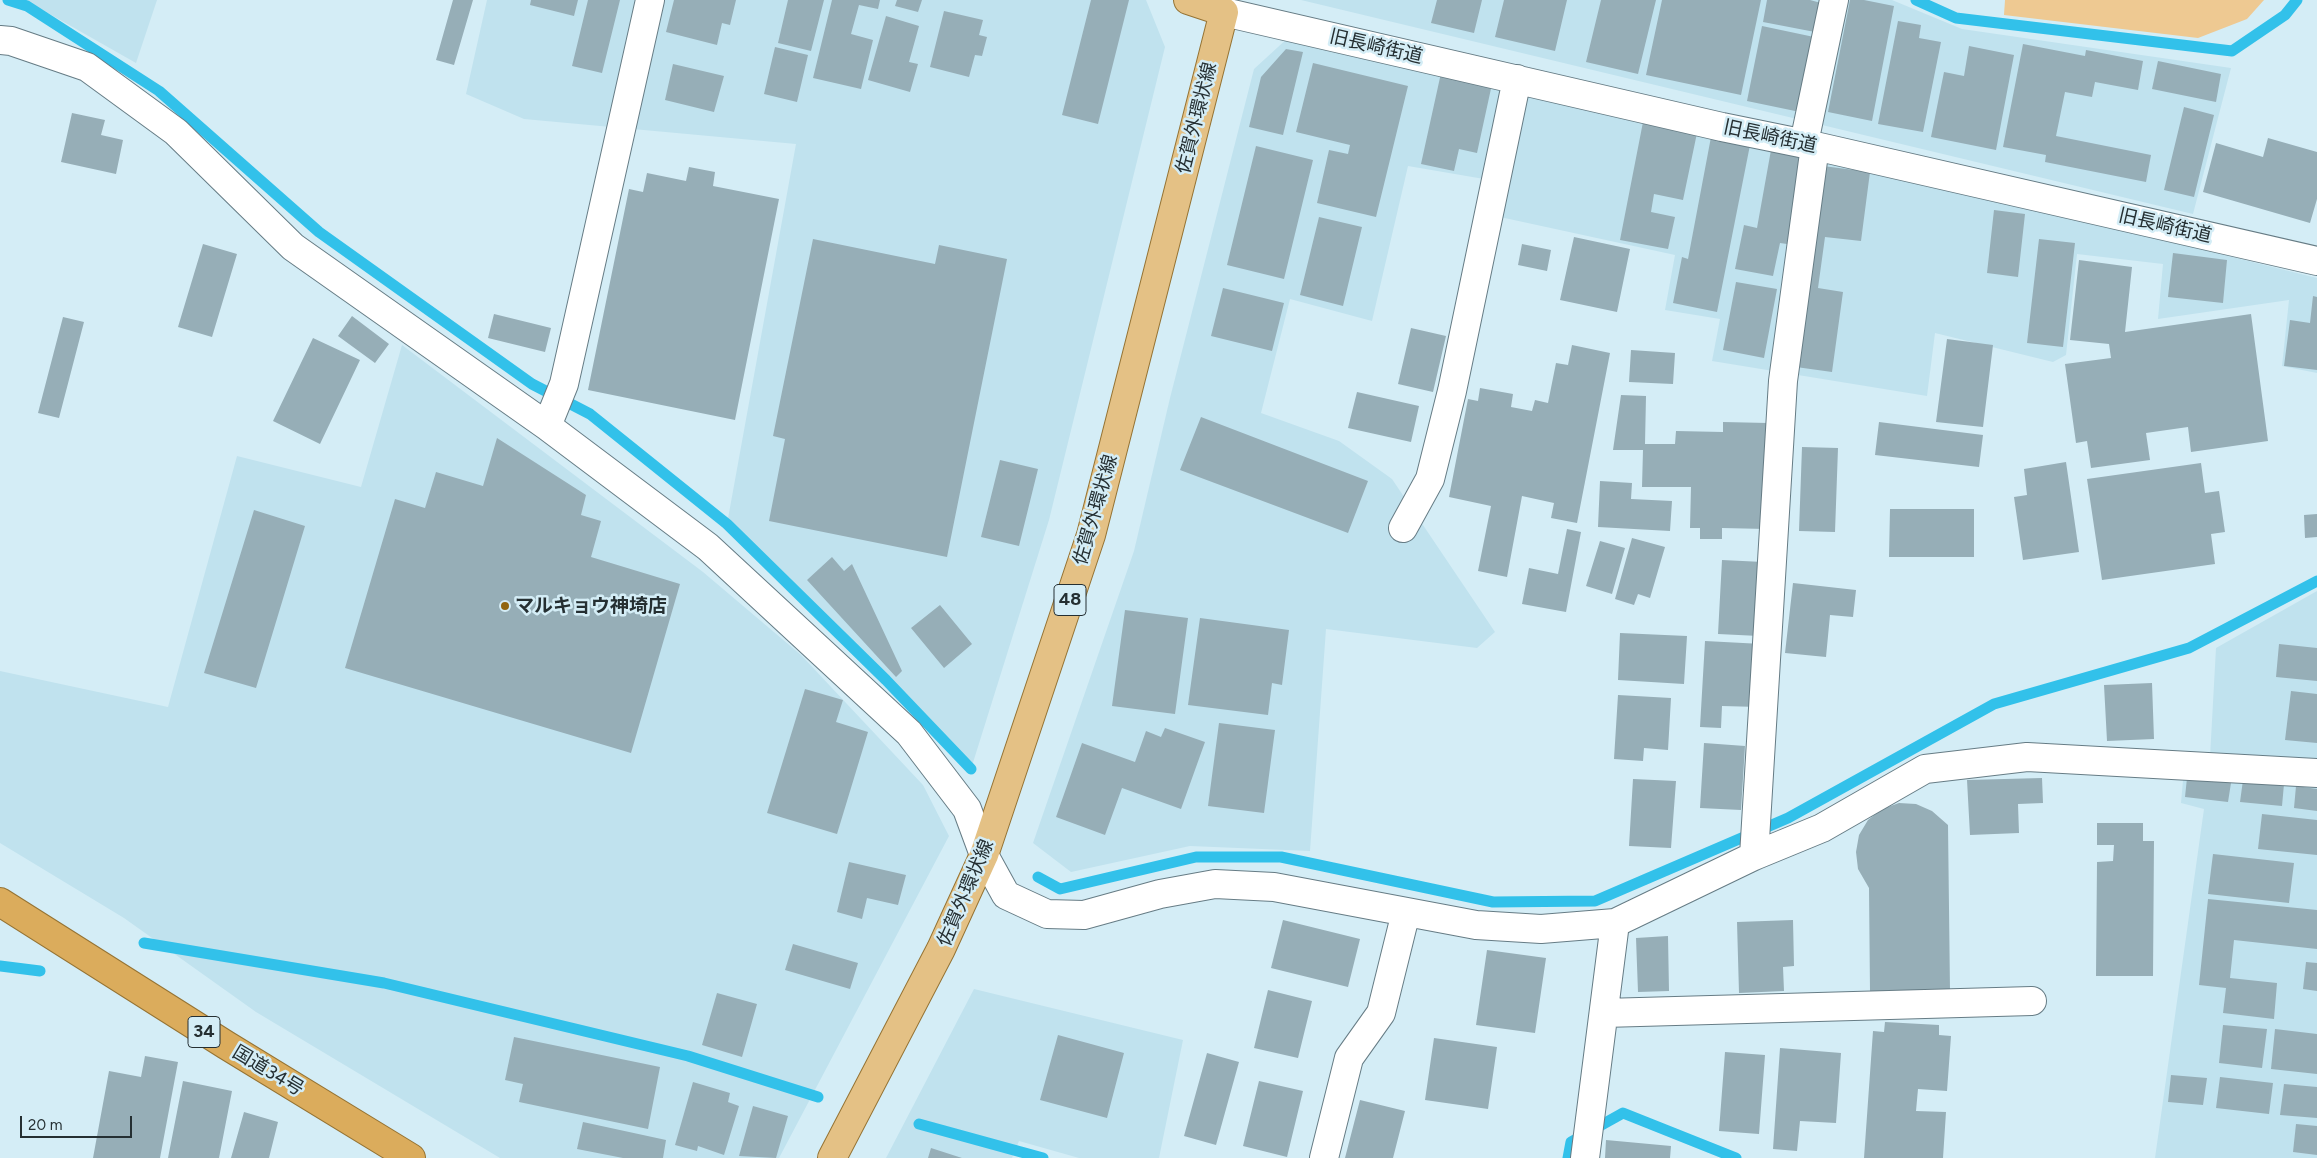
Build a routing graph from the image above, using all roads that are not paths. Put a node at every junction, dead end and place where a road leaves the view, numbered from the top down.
1 (650, 0) edge
2 (1188, 0) edge
3 (1834, 0) edge
4 (1224, 12) junction
5 (0, 40) edge
6 (1517, 79) junction
7 (1810, 145) junction
8 (2317, 261) edge
9 (547, 426) junction
10 (1402, 528) dead end
11 (2317, 774) edge
12 (984, 855) junction
13 (1754, 856) junction
14 (0, 902) edge
15 (1406, 912) junction
16 (1615, 923) junction
17 (2032, 1001) dead end
18 (1604, 1013) junction
19 (1585, 1155) edge
20 (411, 1158) edge
21 (832, 1158) edge
22 (1324, 1158) edge

1 - 9 street
2 - 4 main road
3 - 7 street
4 - 6 street, 旧長崎街道
4 - 12 main road, 佐賀外環状線 / 48
5 - 9 street
6 - 7 street, 旧長崎街道
6 - 10 street
7 - 8 street, 旧長崎街道
7 - 13 street
9 - 12 street
11 - 13 street
12 - 15 street
12 - 21 main road, 佐賀外環状線 / 48
13 - 16 street
14 - 20 highway, 国道34号 / 34
15 - 16 street
15 - 22 street
16 - 18 street
17 - 18 street
18 - 19 street

